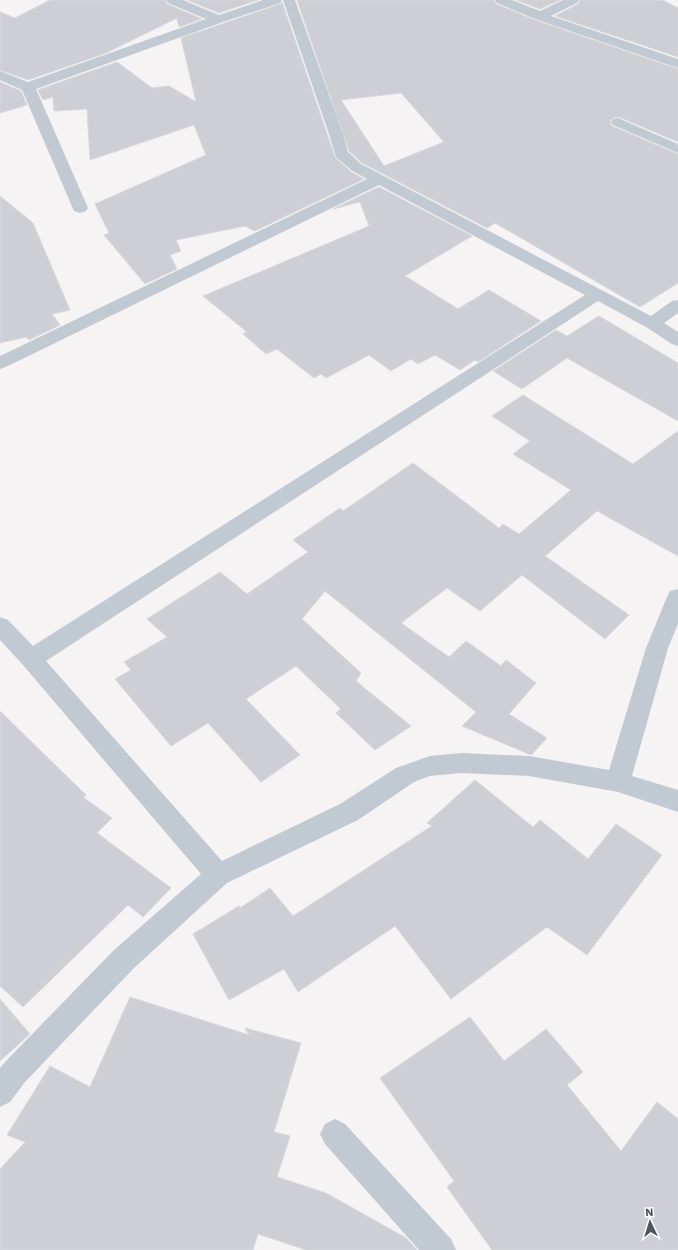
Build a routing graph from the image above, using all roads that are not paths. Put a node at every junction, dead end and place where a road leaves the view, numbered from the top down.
1 (172, 0) edge
2 (276, 0) edge
3 (289, 0) edge
4 (501, 0) edge
5 (573, 0) edge
6 (540, 16) junction
7 (218, 19) junction
8 (678, 64) edge
9 (0, 75) edge
10 (28, 87) junction
11 (618, 122) dead end
12 (678, 149) edge
13 (379, 179) junction
14 (80, 208) dead end
15 (596, 295) junction
16 (678, 305) edge
17 (652, 323) junction
18 (678, 340) edge
19 (0, 363) edge
20 (678, 597) edge
21 (0, 626) edge
22 (30, 659) junction
23 (618, 782) junction
24 (678, 801) edge
25 (218, 874) junction
26 (0, 1092) edge
27 (335, 1134) dead end
28 (440, 1250) edge

1 - 7 street
2 - 7 street
3 - 13 street
4 - 6 street
5 - 6 street
6 - 8 street
7 - 10 street
9 - 10 street
10 - 14 street
11 - 12 street
13 - 15 street
13 - 19 street
15 - 17 street
15 - 22 street
16 - 17 street
17 - 18 street
20 - 23 street
21 - 22 street
22 - 25 street
23 - 24 street
23 - 25 street
25 - 26 street
27 - 28 street

